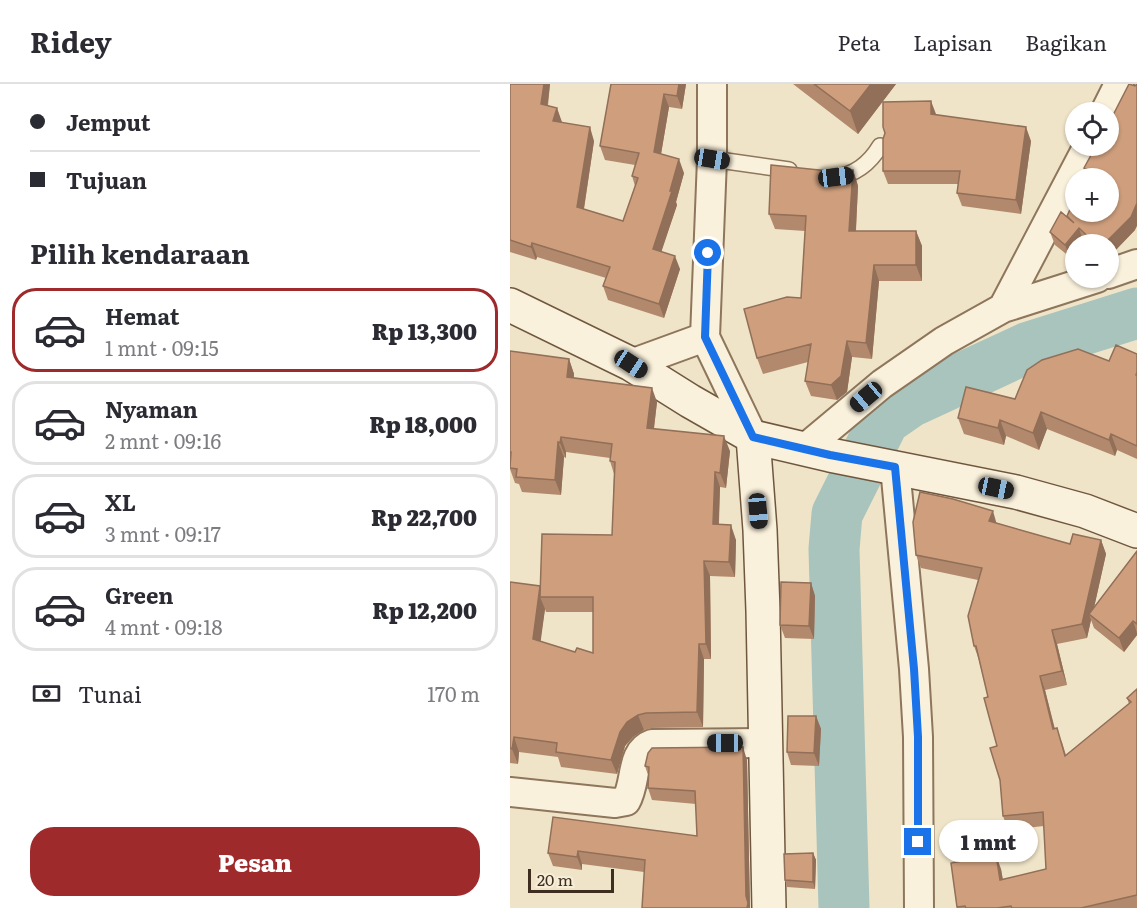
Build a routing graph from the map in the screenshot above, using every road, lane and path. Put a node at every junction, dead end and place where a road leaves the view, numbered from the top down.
1 (712, 84) edge
2 (1119, 84) edge
3 (1110, 102) edge
4 (880, 146) edge
5 (1083, 156) edge
6 (712, 159) junction
7 (1137, 264) edge
8 (1119, 270) edge
9 (1066, 288) edge
10 (510, 305) edge
11 (1003, 308) junction
12 (705, 337) junction
13 (631, 364) junction
14 (753, 437) junction
15 (803, 450) junction
16 (889, 466) junction
17 (1137, 531) edge
18 (765, 743) junction
19 (510, 792) edge
20 (769, 908) edge
21 (919, 908) edge

1 - 6 street
2 - 3 street
4 - 6 lane
5 - 11 street
6 - 12 street
7 - 8 street
9 - 11 street
10 - 13 street
11 - 15 street
12 - 13 street
12 - 14 street
13 - 14 street
14 - 15 street
14 - 18 street
15 - 16 street
16 - 17 street
16 - 21 street
18 - 19 street
18 - 20 street

